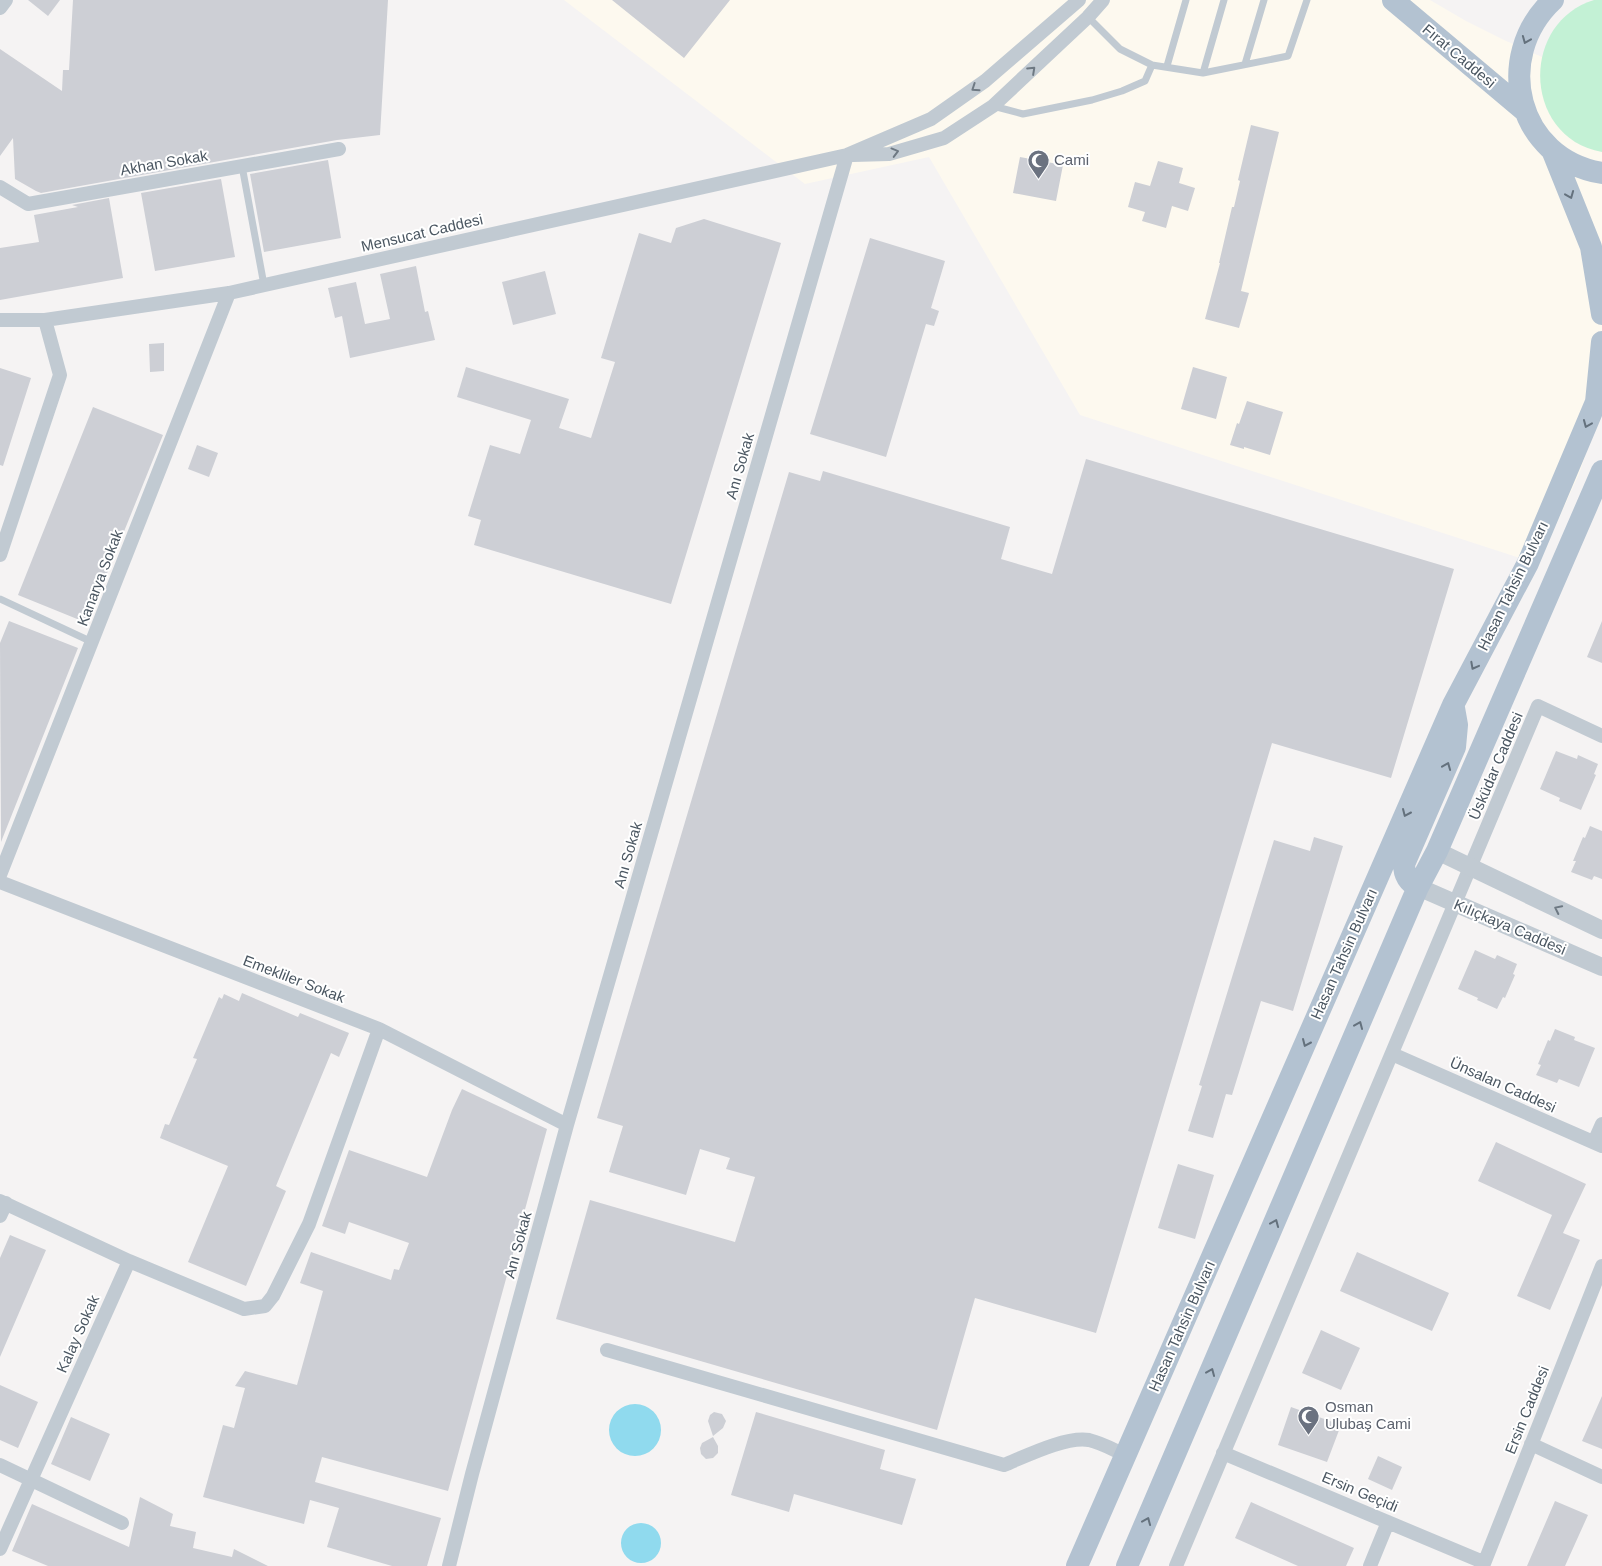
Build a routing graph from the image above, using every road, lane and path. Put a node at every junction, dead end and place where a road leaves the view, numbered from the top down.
1 (6, 0) edge
2 (1078, 0) edge
3 (1103, 0) edge
4 (1186, 0) edge
5 (1224, 0) edge
6 (1264, 0) edge
7 (1307, 0) edge
8 (1394, 0) edge
9 (1553, 0) edge
10 (0, 8) edge
11 (1088, 17) junction
12 (1245, 64) junction
13 (1152, 65) junction
14 (1168, 66) junction
15 (1203, 73) junction
16 (993, 106) junction
17 (1525, 111) junction
18 (339, 149) dead end
19 (1552, 150) junction
20 (847, 155) junction
21 (242, 166) junction
22 (1602, 173) edge
23 (0, 187) edge
24 (264, 285) junction
25 (229, 293) junction
26 (1602, 314) edge
27 (0, 320) edge
28 (45, 320) junction
29 (1602, 342) edge
30 (1602, 471) edge
31 (0, 555) edge
32 (0, 599) edge
33 (92, 642) junction
34 (1453, 704) junction
35 (1602, 736) edge
36 (1437, 850) junction
37 (1471, 867) junction
38 (0, 875) edge
39 (0, 882) edge
40 (1418, 887) junction
41 (1455, 903) junction
42 (1602, 930) edge
43 (1602, 967) edge
44 (380, 1029) junction
45 (1392, 1054) junction
46 (1602, 1124) edge
47 (567, 1125) junction
48 (1598, 1144) edge
49 (2, 1207) edge
50 (129, 1261) junction
51 (1602, 1266) edge
52 (607, 1350) dead end
53 (1531, 1444) junction
54 (1223, 1453) junction
55 (1126, 1455) junction
56 (0, 1465) edge
57 (1602, 1477) edge
58 (31, 1480) junction
59 (1388, 1522) junction
60 (122, 1523) dead end
61 (0, 1549) edge
62 (1483, 1564) edge
63 (449, 1566) edge
64 (1077, 1566) edge
65 (1127, 1566) edge
66 (1176, 1566) edge
67 (1370, 1566) edge

1 - 10 street
2 -> 20 street, Mensucat Caddesi
3 - 11 street, Mensucat Caddesi
4 - 14 lane
5 - 15 lane
6 - 12 lane
7 - 12 lane
8 - 17 main road, Fırat Caddesi
9 -> 17 main road
11 - 13 lane
16 -> 11 street, Mensucat Caddesi
12 - 15 lane
13 - 14 lane
13 - 16 lane
14 - 15 lane
20 -> 16 street, Mensucat Caddesi
17 - 19 main road
18 - 21 street, Akhan Sokak
19 - 22 main road
19 -> 26 main road
20 - 24 street, Mensucat Caddesi
20 - 47 street, Anı Sokak
21 - 23 street, Akhan Sokak
21 - 24 lane
24 - 25 street, Mensucat Caddesi
25 - 28 street, Mensucat Caddesi
25 - 33 street, Kanarya Sokak
27 - 28 street, Mensucat Caddesi
28 - 31 street
29 -> 34 main road, Hasan Tahsin Bulvarı
30 - 36 main road
32 - 33 lane
33 - 38 street, Kanarya Sokak
40 -> 34 main road
34 -> 55 main road, Hasan Tahsin Bulvarı
35 - 37 street, Üsküdar Caddesi
36 - 37 street
36 - 40 main road
37 - 41 street, Üsküdar Caddesi
42 -> 37 street
39 - 44 street, Emekliler Sokak
40 - 41 street, Kılıçkaya Caddesi
65 -> 40 main road
41 - 43 street, Kılıçkaya Caddesi
41 - 45 street, Üsküdar Caddesi
44 - 47 street, Emekliler Sokak
44 - 50 street
45 - 48 street, Ünsalan Caddesi
45 - 54 street, Üsküdar Caddesi
46 - 48 street
47 - 63 street, Anı Sokak
49 - 50 street
50 - 58 street, Kalay Sokak
51 - 53 street, Ersin Caddesi
52 - 55 street
53 - 57 street
53 - 62 street, Ersin Caddesi
54 - 59 street, Ersin Geçidi
54 - 66 street, Üsküdar Caddesi
55 - 64 main road, Hasan Tahsin Bulvarı
56 - 58 street
58 - 60 street
58 - 61 street, Kalay Sokak
59 - 62 street, Ersin Geçidi
59 - 67 street

